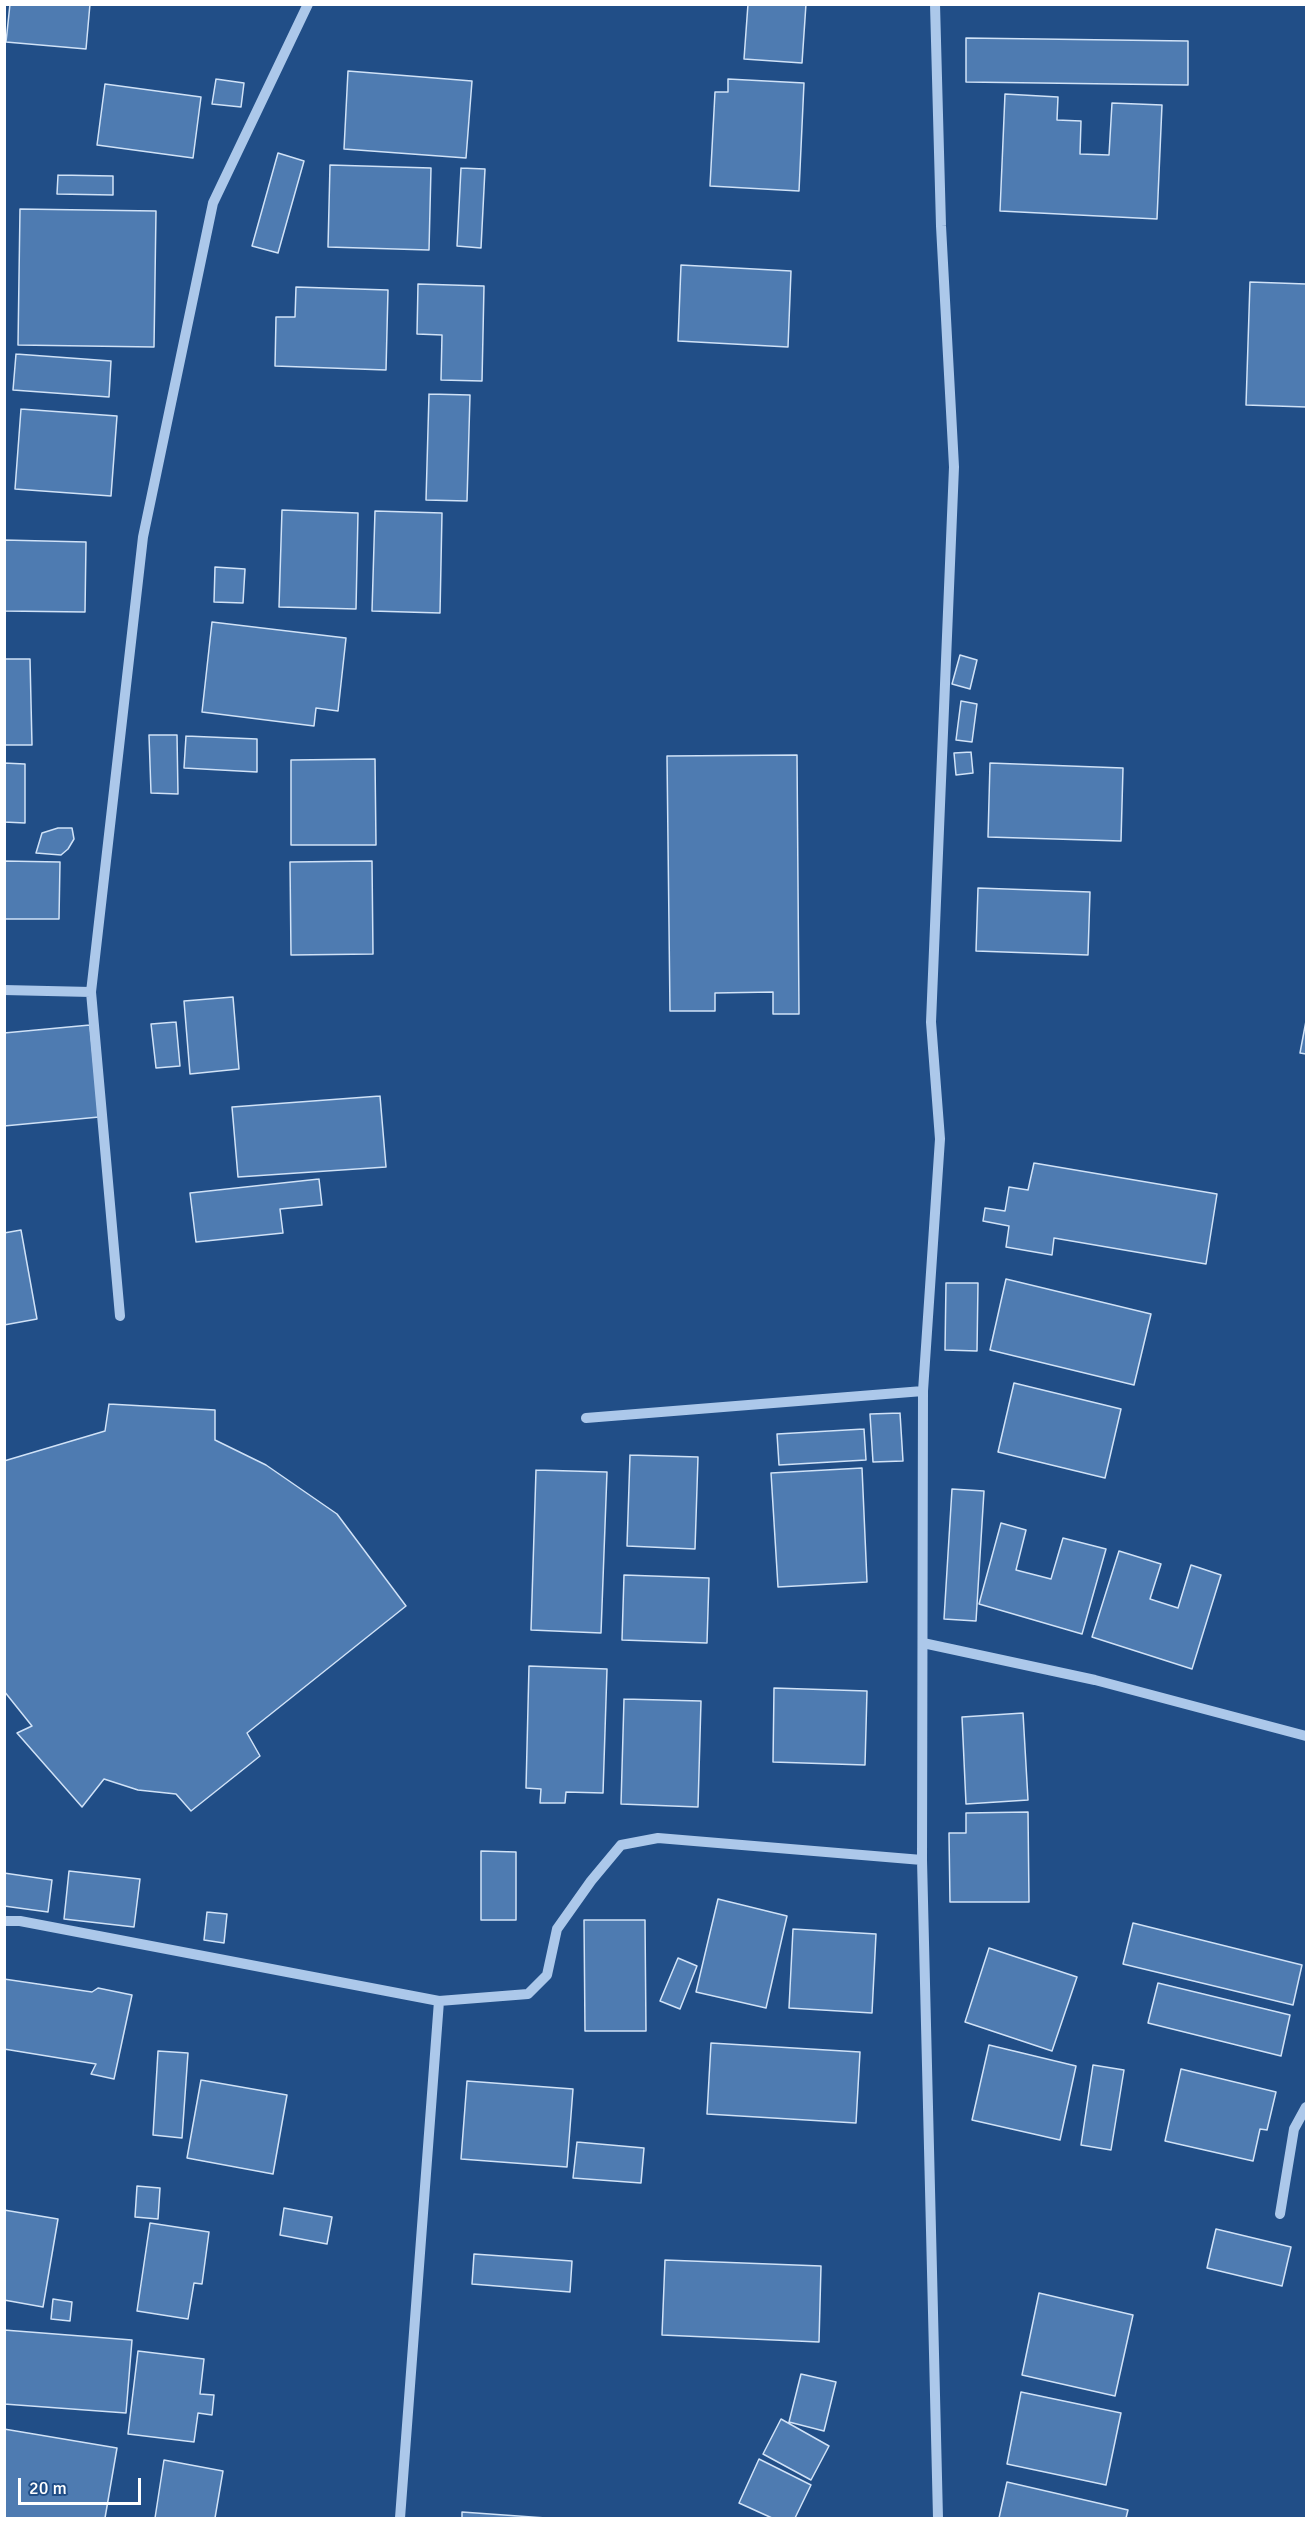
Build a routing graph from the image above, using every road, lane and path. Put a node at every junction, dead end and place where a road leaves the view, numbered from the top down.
1 (308, 4) edge
2 (935, 4) edge
3 (4, 990) edge
4 (91, 992) junction
5 (120, 1316) dead end
6 (923, 1390) junction
7 (586, 1418) dead end
8 (923, 1643) junction
9 (1306, 1736) edge
10 (922, 1860) junction
11 (4, 1921) edge
12 (439, 2001) junction
13 (1306, 2107) edge
14 (1280, 2214) dead end
15 (400, 2518) edge
16 (938, 2518) edge

1 - 4 street
2 - 6 street
3 - 4 street
4 - 5 street
6 - 7 street
6 - 8 street
8 - 9 street
8 - 10 street
10 - 12 street
10 - 16 street
11 - 12 street
12 - 15 street
13 - 14 street

